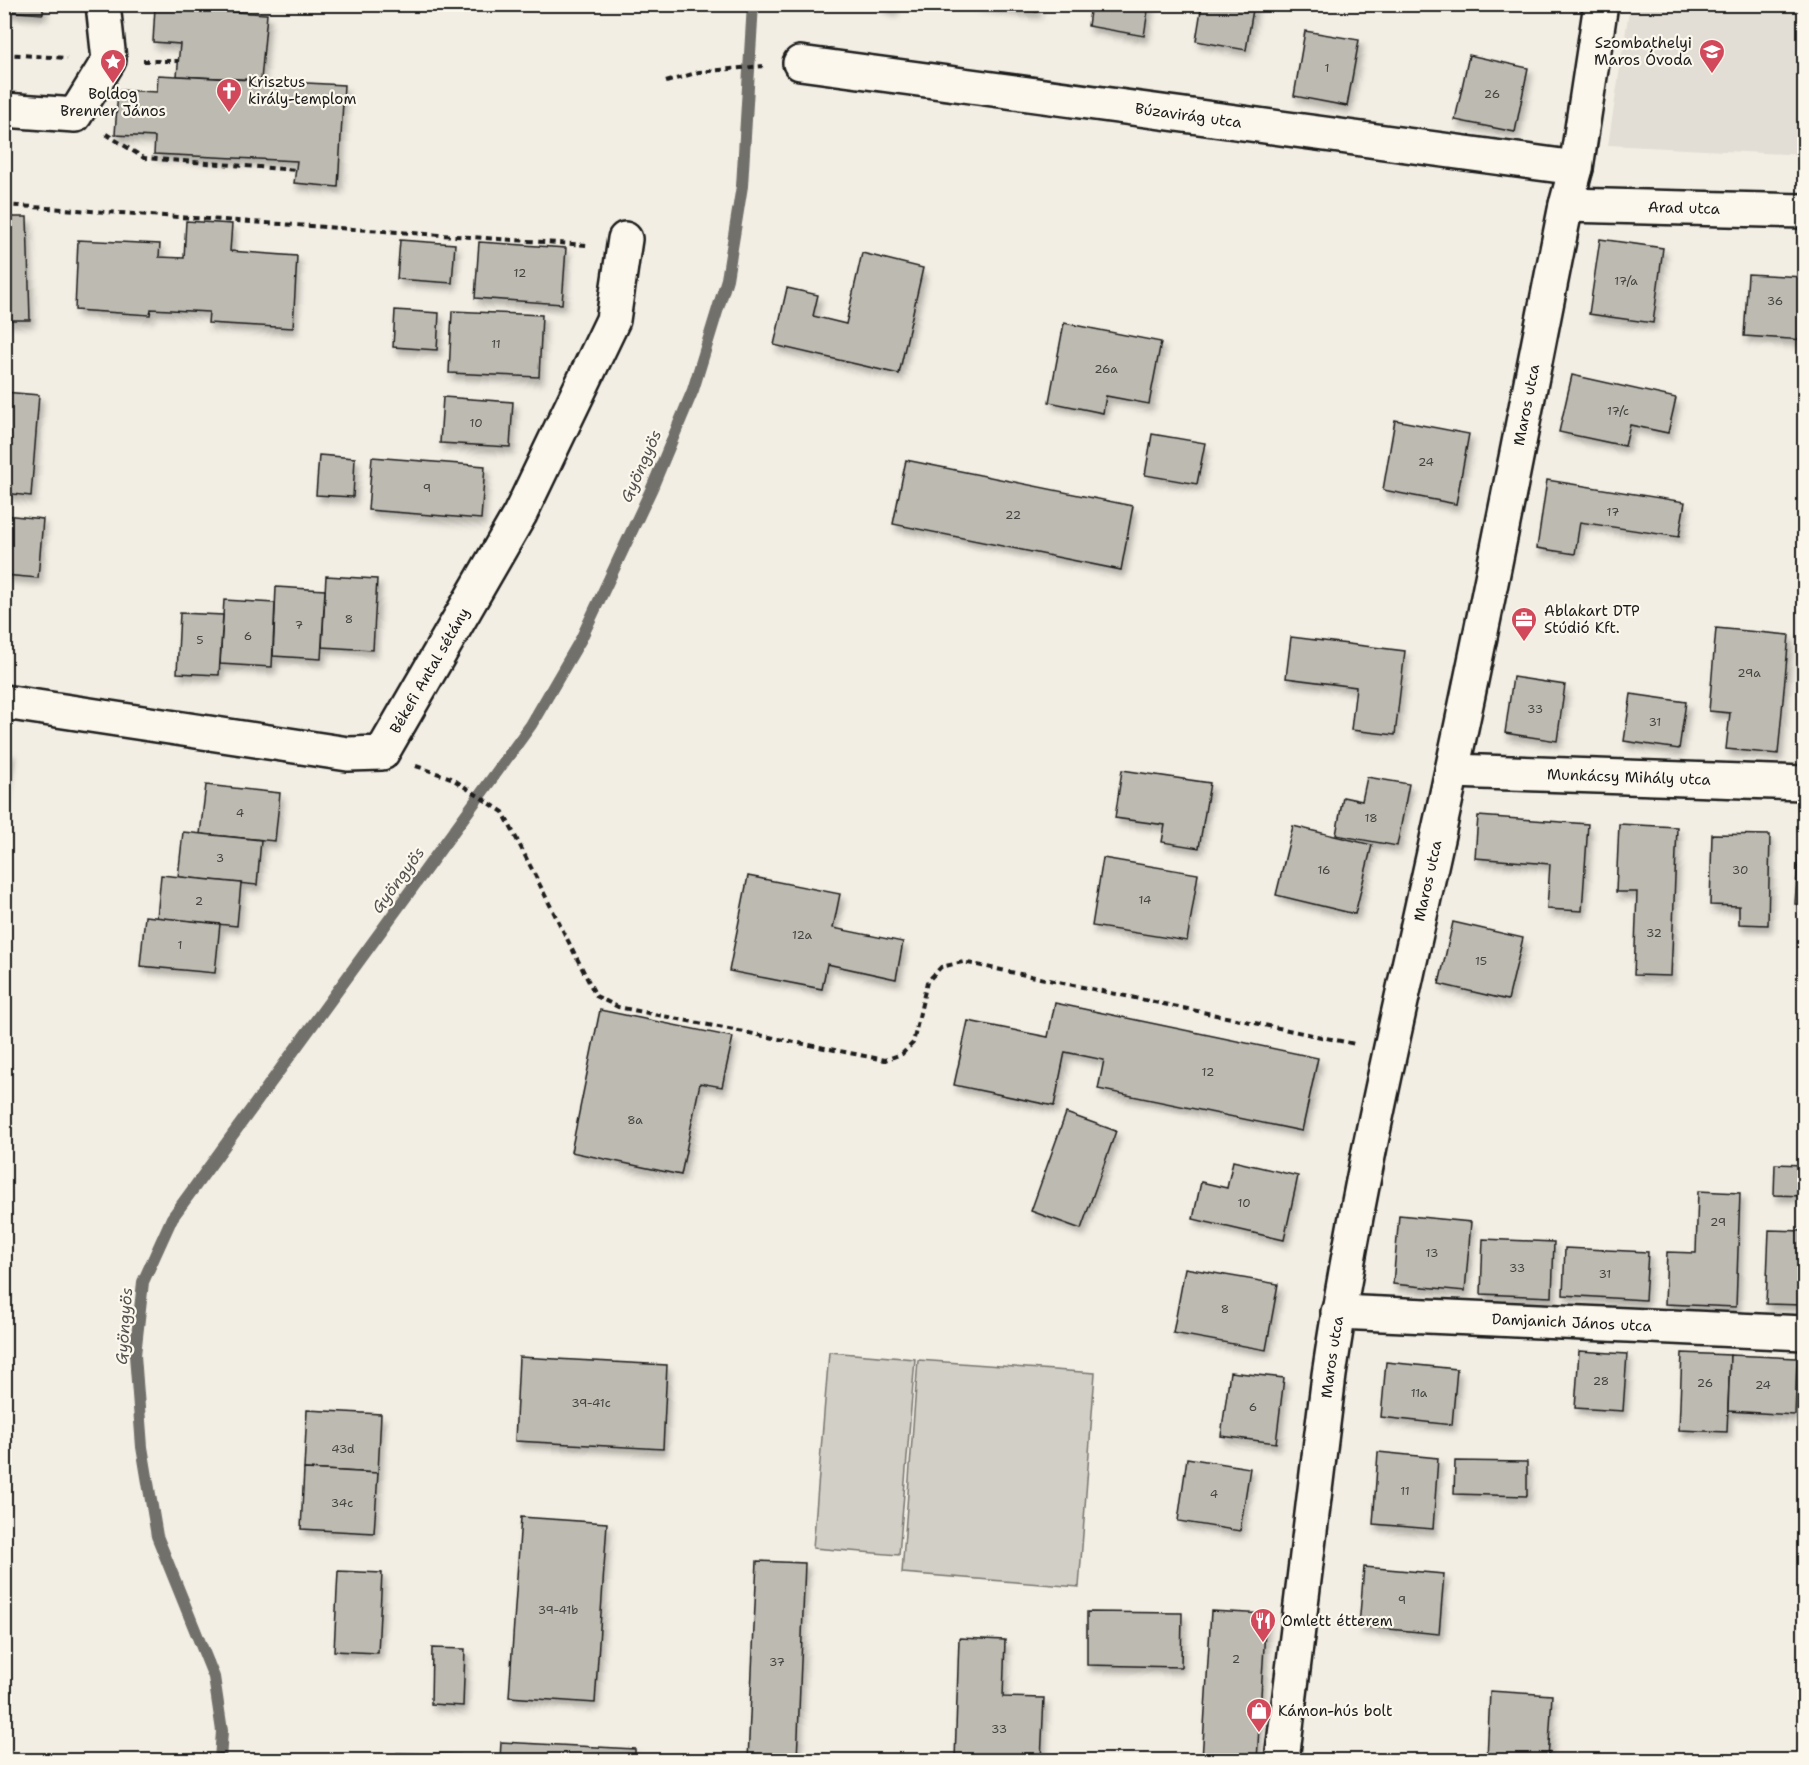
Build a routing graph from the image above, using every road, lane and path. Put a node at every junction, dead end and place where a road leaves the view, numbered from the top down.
1 (103, 4) edge
2 (1601, 4) edge
3 (800, 63) joint
4 (666, 82) dead end
5 (4, 110) edge
6 (75, 115) junction
7 (1576, 168) junction
8 (296, 170) dead end
9 (4, 205) edge
10 (1566, 205) junction
11 (1804, 211) edge
12 (625, 244) joint
13 (4, 702) edge
14 (1452, 771) junction
15 (451, 778) dead end
16 (1804, 783) edge
17 (1391, 1051) junction
18 (1338, 1312) junction
19 (1804, 1333) edge
20 (1282, 1761) edge

1 - 6 street
2 - 7 street, Maros utca
3 - 4 path
3 - 7 street, Búzavirág utca
5 - 6 street
6 - 8 path
7 - 10 street, Maros utca
9 - 12 path
10 - 11 street, Arad utca
10 - 14 street, Maros utca
12 - 13 street, Békefi Antal sétány
14 - 16 street, Munkácsy Mihály utca
14 - 17 street, Maros utca
15 - 17 path
17 - 18 street, Maros utca
18 - 19 street, Damjanich János utca
18 - 20 street, Maros utca

